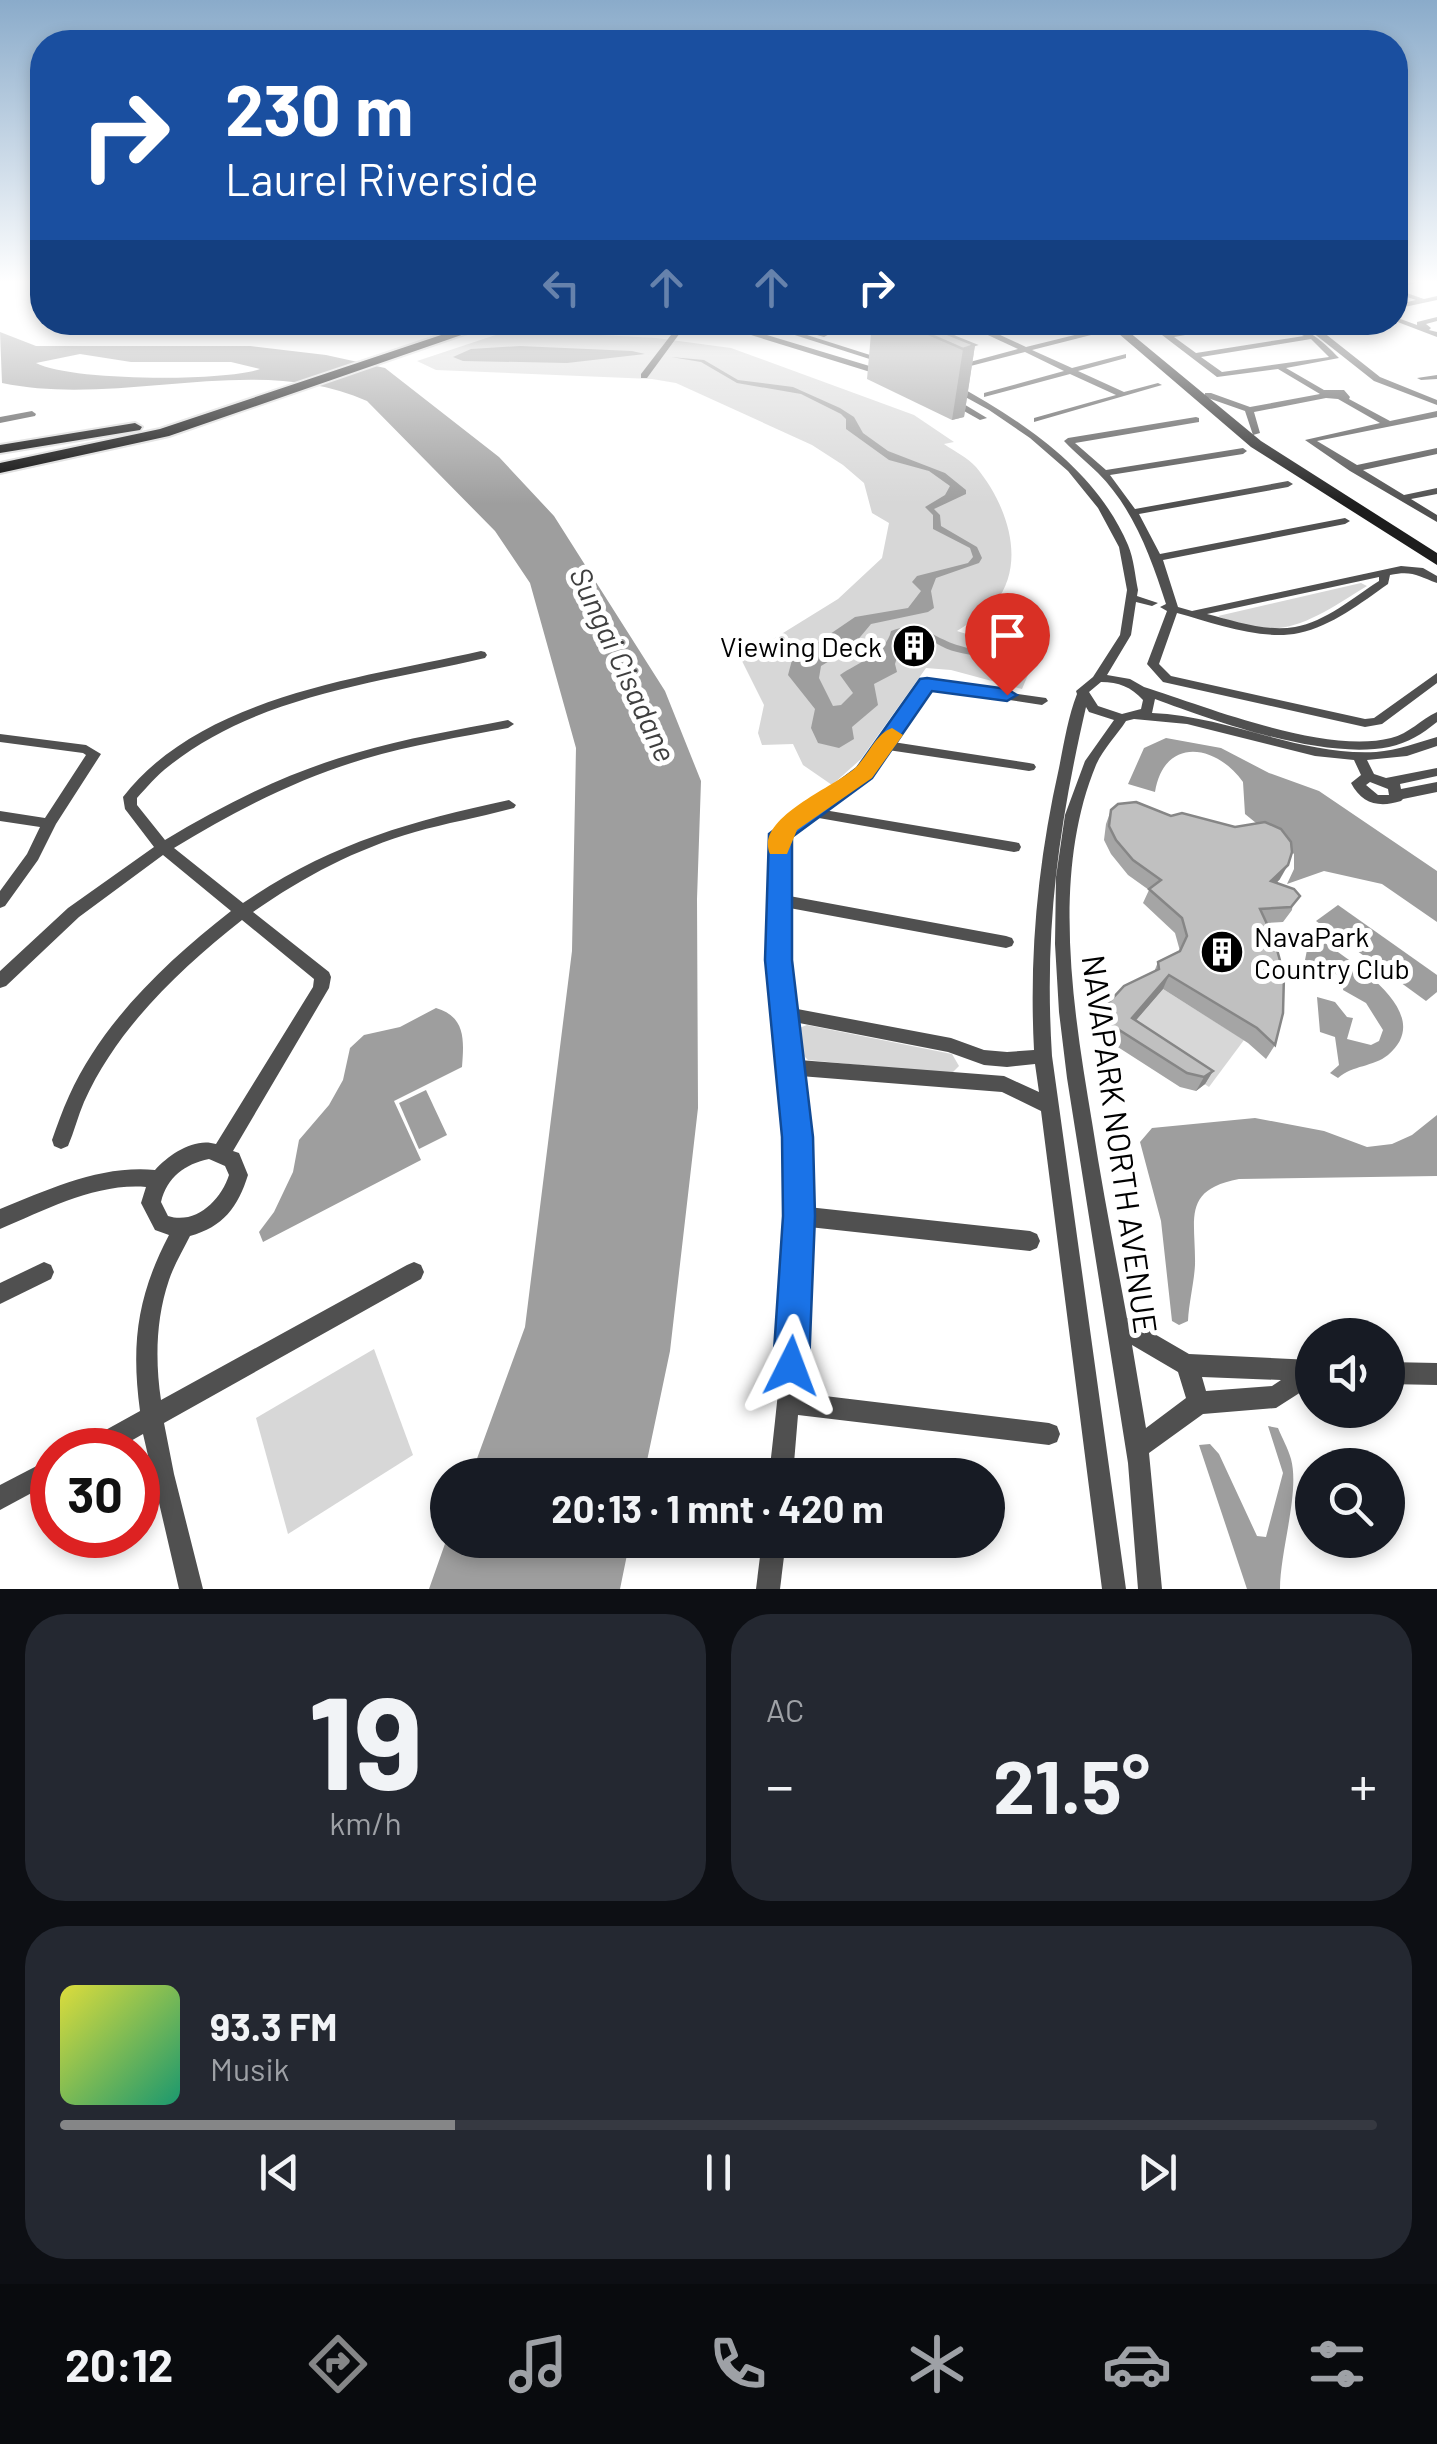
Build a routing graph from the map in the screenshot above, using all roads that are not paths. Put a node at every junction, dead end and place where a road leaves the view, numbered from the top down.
1 (384, 355) edge
2 (393, 355) edge
3 (660, 355) edge
4 (832, 355) edge
5 (882, 355) edge
6 (1009, 355) edge
7 (1037, 355) edge
8 (1159, 355) edge
9 (1162, 355) edge
10 (1199, 355) edge
11 (1332, 355) edge
12 (1348, 355) edge
13 (1123, 356) dead end
14 (1194, 356) joint
15 (890, 362) dead end
16 (1281, 368) junction
17 (1071, 371) junction
18 (894, 373) dead end
19 (644, 376) dead end
20 (1422, 378) dead end
21 (1437, 378) edge
22 (1158, 385) dead end
23 (1326, 393) junction
24 (987, 395) dead end
25 (1124, 395) junction
26 (1208, 395) junction
27 (944, 397) dead end
28 (263, 398) junction
29 (1437, 403) edge
30 (1249, 410) junction
31 (32, 414) dead end
32 (1437, 414) edge
33 (983, 418) dead end
34 (0, 420) edge
35 (1037, 420) dead end
36 (1196, 420) dead end
37 (1388, 423) junction
38 (1256, 432) junction
39 (0, 451) edge
40 (1437, 451) edge
41 (1243, 452) dead end
42 (0, 465) edge
43 (1352, 468) junction
44 (1104, 473) junction
45 (1288, 484) dead end
46 (1437, 490) edge
47 (1402, 498) junction
48 (1134, 512) junction
49 (1370, 513) junction
50 (1437, 519) edge
51 (1345, 522) dead end
52 (1437, 549) edge
53 (1157, 558) junction
54 (1437, 560) edge
55 (1386, 572) junction
56 (1437, 580) edge
57 (1132, 598) junction
58 (1163, 606) junction
59 (1192, 614) junction
60 (481, 655) dead end
61 (1118, 656) junction
62 (1437, 676) edge
63 (1098, 679) junction
64 (1138, 688) junction
65 (1082, 696) junction
66 (1042, 700) dead end
67 (1437, 716) edge
68 (1130, 717) junction
69 (508, 724) dead end
70 (0, 738) edge
71 (1437, 741) edge
72 (886, 746) junction
73 (1360, 757) junction
74 (1029, 767) dead end
75 (1434, 774) edge
76 (1437, 787) edge
77 (1393, 788) junction
78 (509, 805) dead end
79 (810, 812) junction
80 (0, 816) edge
81 (48, 823) junction
82 (1014, 847) dead end
83 (166, 848) junction
84 (778, 900) junction
85 (0, 902) edge
86 (242, 913) junction
87 (1040, 930) junction
88 (1062, 934) junction
89 (1006, 942) dead end
90 (0, 981) edge
91 (783, 1013) junction
92 (968, 1056) junction
93 (1043, 1056) junction
94 (789, 1066) junction
95 (970, 1083) junction
96 (1050, 1106) junction
97 (61, 1140) dead end
98 (222, 1152) junction
99 (159, 1179) junction
100 (799, 1216) junction
101 (0, 1219) edge
102 (184, 1228) junction
103 (1030, 1241) dead end
104 (44, 1272) dead end
105 (414, 1272) dead end
106 (0, 1294) edge
107 (1115, 1323) junction
108 (1187, 1365) junction
109 (1295, 1370) edge
110 (1405, 1374) edge
111 (1435, 1376) edge
112 (1295, 1383) edge
113 (789, 1403) junction
114 (1198, 1403) junction
115 (151, 1419) junction
116 (134, 1428) edge
117 (1049, 1434) dead end
118 (1138, 1447) junction
119 (783, 1458) edge
120 (30, 1482) edge
121 (0, 1498) edge
122 (772, 1558) edge
123 (191, 1589) edge
124 (768, 1589) edge
125 (1114, 1589) edge
126 (1150, 1589) edge

1 - 28 main road
2 - 28 main road
3 - 19 street
4 - 18 street
5 - 15 street
6 - 57 street
7 - 17 street
8 - 49 main road
9 - 26 main road
10 - 14 street
11 - 16 street
12 - 29 street
13 - 17 street
14 - 16 street
16 - 23 street
17 - 24 street
17 - 25 street
20 - 21 street
22 - 25 street
23 - 30 street
23 - 37 street
25 - 35 street
26 - 30 street
26 - 38 main road
27 - 33 street
28 - 39 main road
28 - 42 main road
30 - 38 street
31 - 34 street
32 - 37 street
36 - 44 street
37 - 43 street
38 - 49 main road
39 - 42 main road
40 - 43 street
41 - 44 street
43 - 47 street
44 - 48 street
45 - 48 street
46 - 47 street
47 - 50 street
48 - 53 street
49 - 52 main road
49 - 54 main road
51 - 53 street
53 - 58 street
55 - 56 street
55 - 59 street
55 - 59 street
57 - 58 street
57 - 61 street
58 - 59 street
58 - 62 street
60 - 83 street
61 - 63 street
61 - 64 street
63 - 64 street
63 - 65 street
64 - 67 street
64 - 68 street
65 - 68 street
65 - 87 street
66 - 72 street
68 - 73 street
68 - 88 street, NAVAPARK NORTH AVENUE
69 - 83 street
70 - 81 street
71 - 73 street
72 - 74 street
72 - 79 street
73 - 77 street
75 - 77 street
76 - 77 street
78 - 86 street
79 - 82 street
79 - 84 street
80 - 81 street
81 - 85 street
83 - 86 street
83 - 90 street
84 - 89 street
84 - 91 street
86 - 97 street
86 - 98 street
87 - 88 street
87 - 93 street
88 - 107 street, NAVAPARK NORTH AVENUE
91 - 92 street
91 - 94 street
92 - 93 street
92 - 95 street
93 - 96 street
94 - 95 street
94 - 100 street
95 - 96 street
96 - 125 street
98 - 99 street
98 - 102 street
99 - 101 street
99 - 102 street
100 - 103 street
100 - 113 street
102 - 115 street
104 - 106 street
105 - 115 street
107 - 108 street
107 - 118 street, NAVAPARK NORTH AVENUE
108 - 109 street
108 - 114 street
110 - 111 street
112 - 114 street
113 - 117 street
113 - 119 street
114 - 118 street
115 - 116 street
115 - 123 street
118 - 126 street, NAVAPARK NORTH AVENUE
120 - 121 street
122 - 124 street

